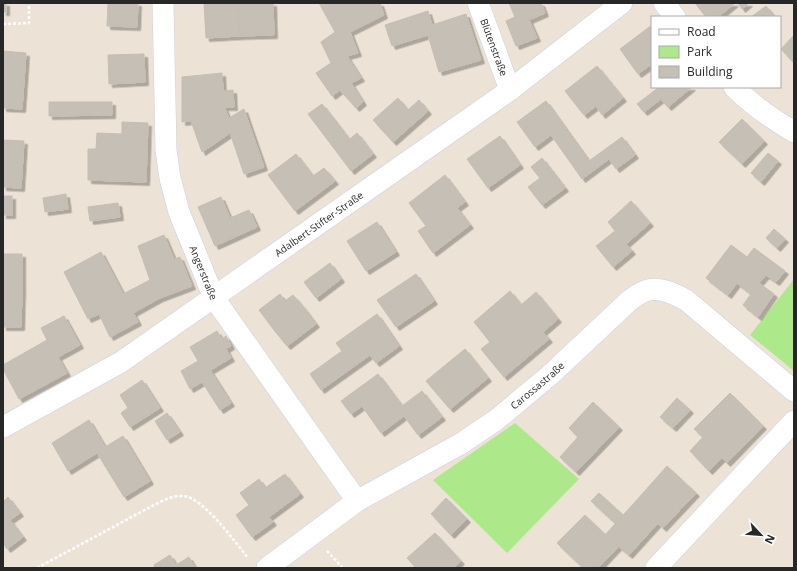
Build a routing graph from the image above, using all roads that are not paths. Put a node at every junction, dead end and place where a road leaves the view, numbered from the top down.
1 (163, 3) edge
2 (478, 3) edge
3 (622, 3) edge
4 (664, 3) edge
5 (674, 16) edge
6 (735, 88) edge
7 (510, 90) junction
8 (794, 132) edge
9 (214, 298) junction
10 (794, 391) edge
11 (794, 421) edge
12 (3, 427) edge
13 (357, 501) junction
14 (259, 565) edge
15 (656, 568) edge

1 - 9 street, Angerstraße
2 - 7 street, Blütenstraße
3 - 7 street, Adalbert-Stifter-Straße
4 - 5 street
6 - 8 street
7 - 9 street, Adalbert-Stifter-Straße
9 - 12 street, Adalbert-Stifter-Straße
9 - 13 street, Angerstraße
10 - 13 street, Carossastraße
11 - 15 street
13 - 14 street, Carossastraße

